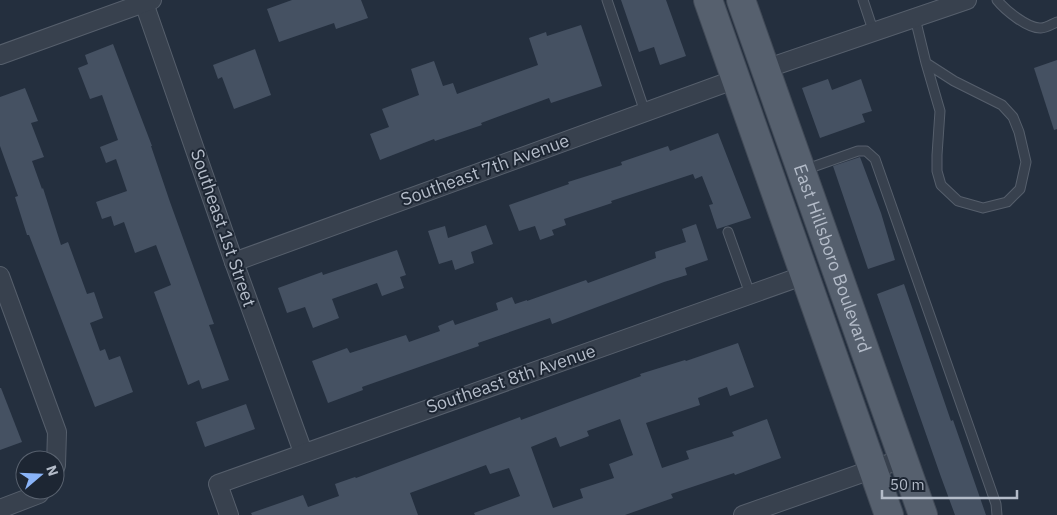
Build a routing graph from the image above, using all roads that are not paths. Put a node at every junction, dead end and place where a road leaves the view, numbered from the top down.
1 (607, 0) edge
2 (708, 0) edge
3 (741, 0) edge
4 (863, 0) edge
5 (967, 0) edge
6 (997, 0) edge
7 (148, 1) edge
8 (915, 18) junction
9 (1057, 22) edge
10 (874, 33) junction
11 (0, 55) edge
12 (926, 63) junction
13 (766, 69) junction
14 (736, 80) junction
15 (645, 112) junction
16 (759, 145) junction
17 (801, 171) junction
18 (728, 232) dead end
19 (234, 262) junction
20 (805, 275) junction
21 (1, 281) edge
22 (750, 294) junction
23 (56, 450) edge
24 (303, 452) junction
25 (902, 458) junction
26 (873, 469) junction
27 (23, 500) edge
28 (0, 509) edge
29 (229, 515) edge
30 (743, 515) edge
31 (889, 515) edge
32 (923, 515) edge
33 (997, 515) edge

1 - 15 lane
2 - 14 main road, East Hillsboro Boulevard
3 - 13 main road, East Hillsboro Boulevard
4 - 10 lane
5 - 8 street
6 - 9 lane
7 - 11 street
7 - 19 street, Southeast 1st Street
8 - 10 street
8 - 12 lane
10 - 13 street
12 - 12 lane
13 - 17 main road, East Hillsboro Boulevard
14 - 15 street, Southeast 7th Avenue
14 - 16 main road, East Hillsboro Boulevard
15 - 19 street, Southeast 7th Avenue
16 - 17 main road
16 - 20 main road, East Hillsboro Boulevard
17 - 25 main road, East Hillsboro Boulevard
17 - 33 lane
18 - 22 lane
19 - 24 street, Southeast 1st Street
20 - 22 street, Southeast 8th Avenue
20 - 26 main road, East Hillsboro Boulevard
21 - 23 street
22 - 24 street, Southeast 8th Avenue
24 - 29 street, Southeast 8th Avenue
25 - 26 street
25 - 32 main road, East Hillsboro Boulevard
26 - 30 street
26 - 31 main road, East Hillsboro Boulevard
27 - 28 street

